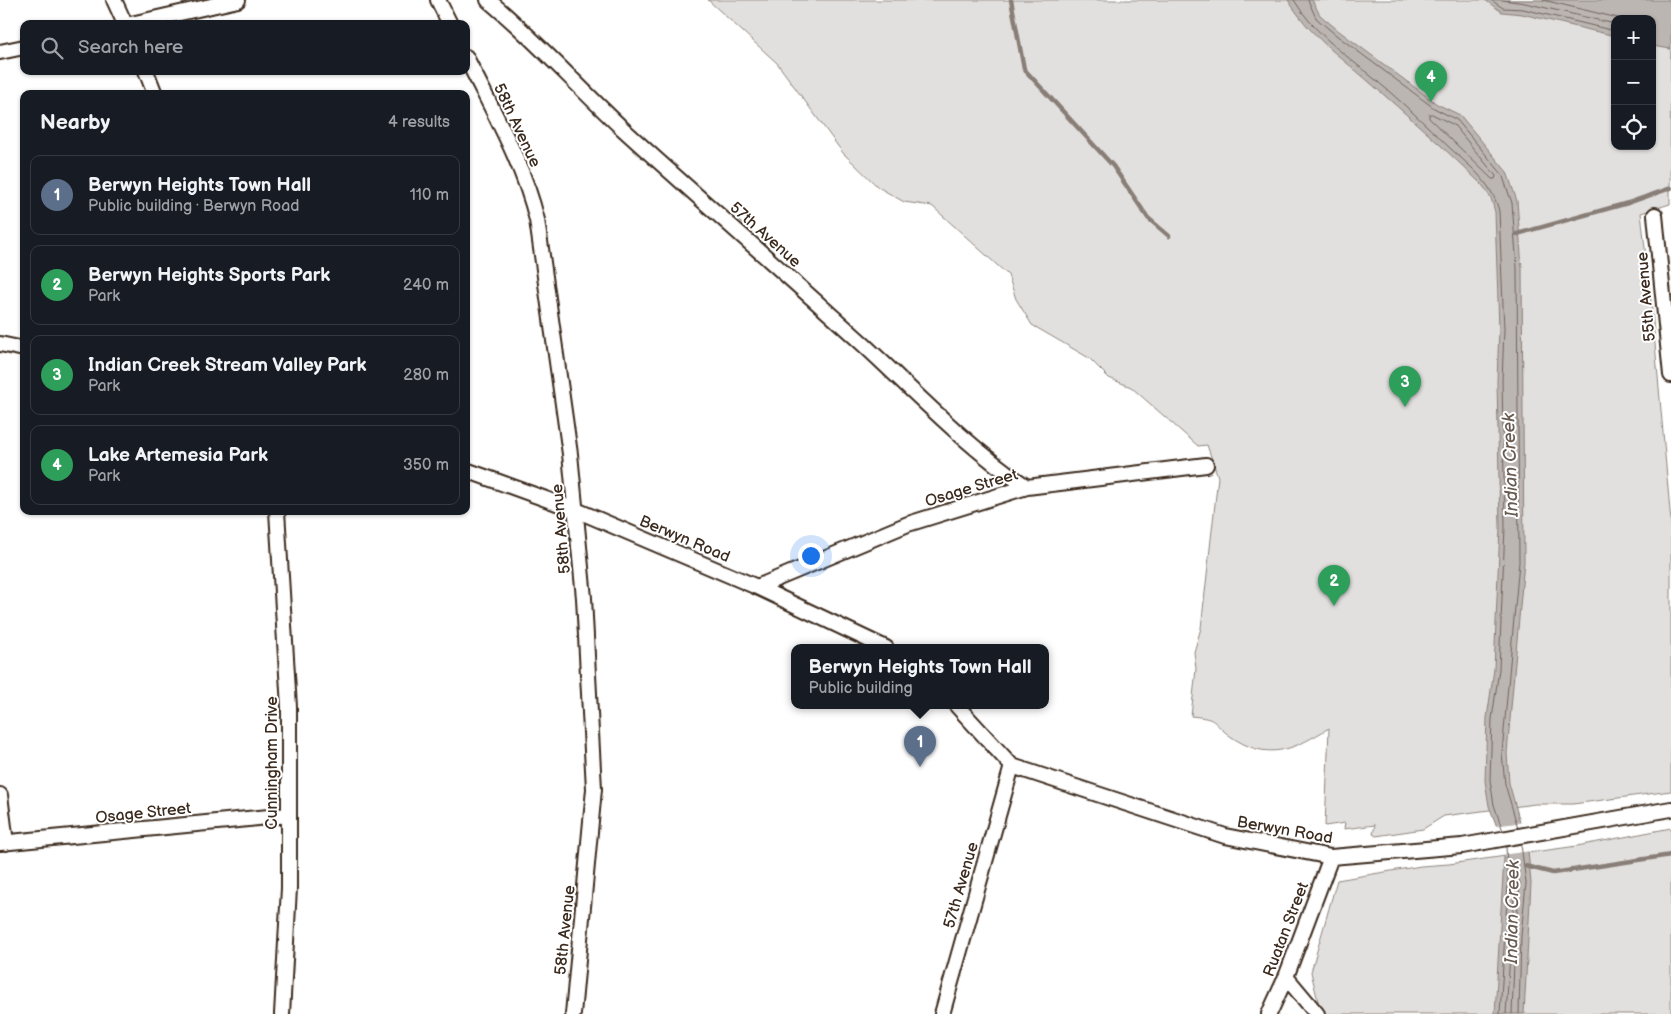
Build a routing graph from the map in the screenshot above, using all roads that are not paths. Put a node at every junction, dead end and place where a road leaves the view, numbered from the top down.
1 (114, 0) edge
2 (238, 0) edge
3 (438, 0) edge
4 (488, 0) edge
5 (124, 20) edge
6 (149, 20) edge
7 (448, 20) edge
8 (20, 48) edge
9 (0, 52) edge
10 (470, 66) edge
11 (148, 75) edge
12 (153, 90) edge
13 (1655, 215) dead end
14 (0, 344) edge
15 (20, 348) edge
16 (1671, 375) edge
17 (1206, 465) dead end
18 (470, 471) edge
19 (1027, 487) junction
20 (576, 510) junction
21 (277, 515) edge
22 (757, 588) junction
23 (877, 644) edge
24 (960, 709) edge
25 (1012, 766) junction
26 (0, 795) edge
27 (1671, 809) edge
28 (288, 815) junction
29 (3, 843) edge
30 (1331, 856) junction
31 (1286, 977) junction
32 (282, 1014) edge
33 (573, 1014) edge
34 (942, 1014) edge
35 (1269, 1014) edge
36 (1317, 1014) edge

1 - 5 street
2 - 6 street
3 - 7 street
4 - 19 street, 57th Avenue
8 - 9 street
10 - 20 street, 58th Avenue
11 - 12 street
13 - 16 street, 55th Avenue
14 - 15 street
17 - 19 street, Osage Street
18 - 20 street, Berwyn Road
19 - 22 street, Osage Street
20 - 22 street, Berwyn Road
20 - 33 street, 58th Avenue
21 - 28 street, Cunningham Drive
22 - 23 street, Berwyn Road
24 - 25 street, Berwyn Road
25 - 30 street, Berwyn Road
25 - 34 street, 57th Avenue
26 - 29 street
27 - 30 street, Berwyn Road
28 - 29 street, Osage Street
28 - 32 street, Cunningham Drive
30 - 31 street, Ruatan Street
31 - 35 street, Ruatan Street
31 - 36 street

